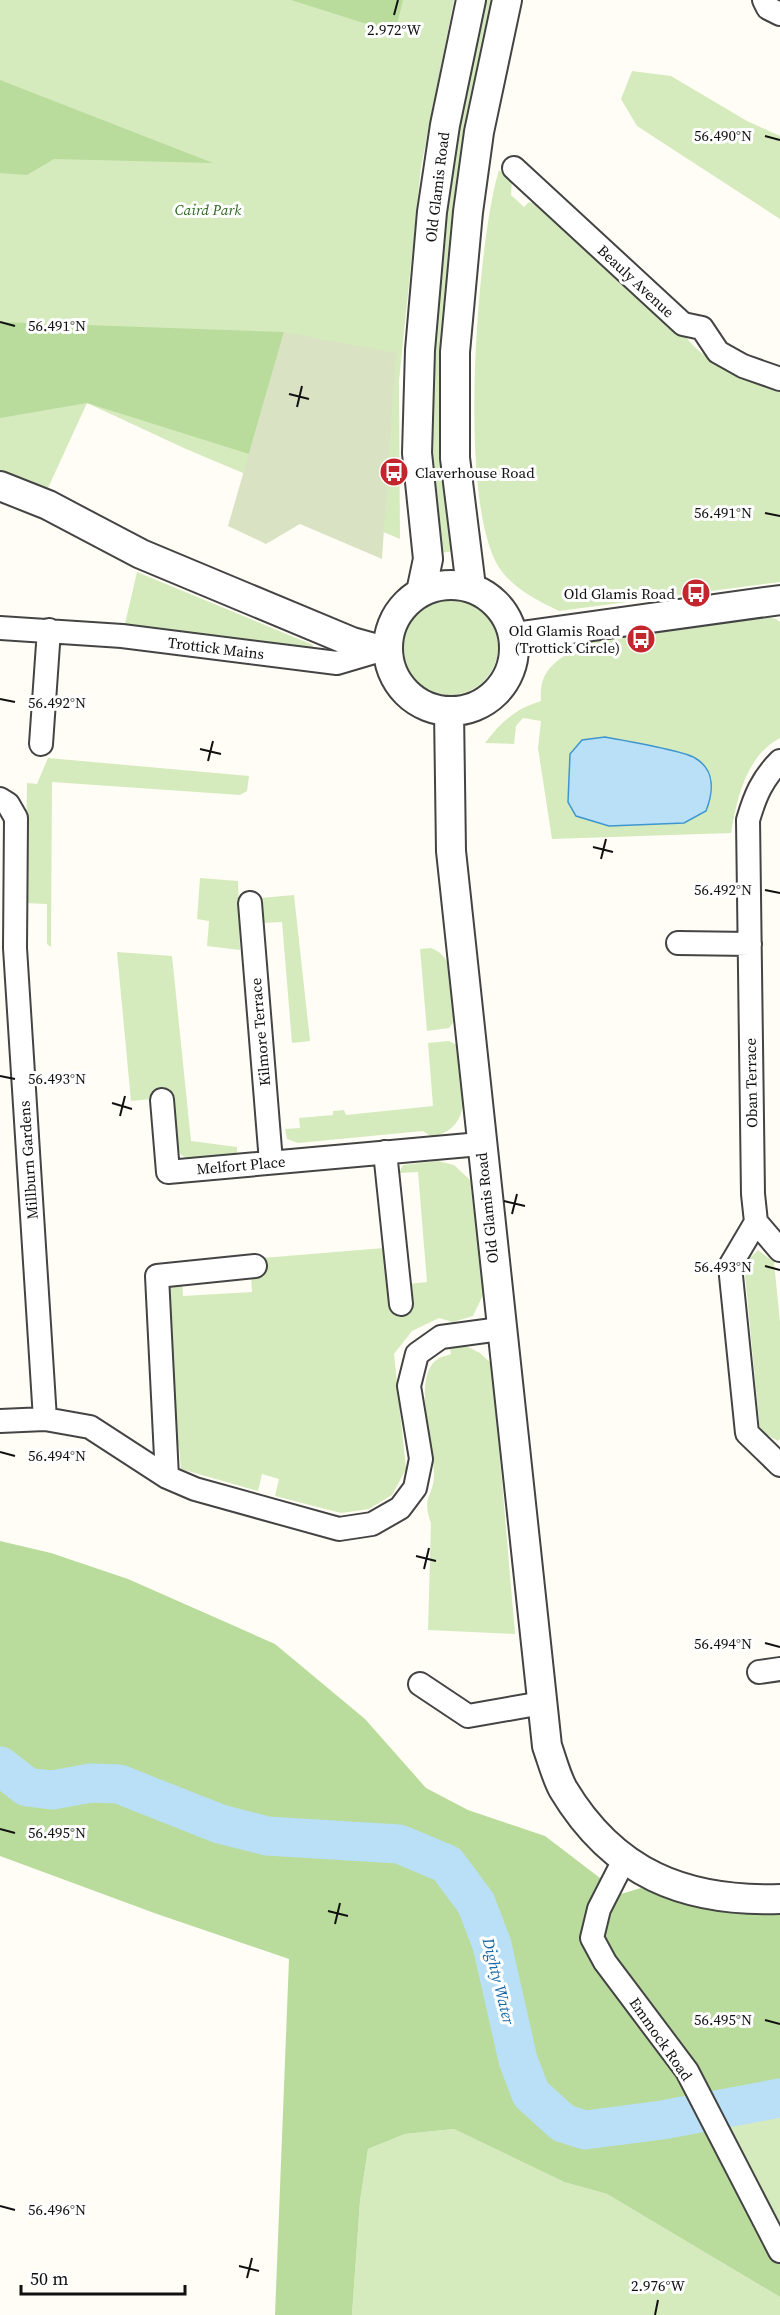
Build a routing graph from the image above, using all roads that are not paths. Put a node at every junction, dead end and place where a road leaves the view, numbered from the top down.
1 (471, 0) edge
2 (507, 0) edge
3 (764, 0) edge
4 (780, 15) edge
5 (514, 168) dead end
6 (780, 379) edge
7 (0, 486) edge
8 (471, 587) junction
9 (421, 592) junction
10 (780, 600) edge
11 (0, 628) edge
12 (49, 630) junction
13 (514, 637) junction
14 (385, 651) junction
15 (449, 711) junction
16 (41, 744) dead end
17 (780, 761) edge
18 (0, 799) edge
19 (250, 903) dead end
20 (678, 943) dead end
21 (750, 944) junction
22 (162, 1100) dead end
23 (480, 1144) junction
24 (385, 1152) junction
25 (271, 1162) junction
26 (756, 1222) junction
27 (780, 1250) edge
28 (255, 1266) dead end
29 (401, 1304) dead end
30 (500, 1329) junction
31 (45, 1419) junction
32 (0, 1420) edge
33 (780, 1466) edge
34 (167, 1478) junction
35 (420, 1684) dead end
36 (542, 1703) junction
37 (624, 1860) junction
38 (780, 1899) edge
39 (780, 2251) edge

1 - 9 street, Old Glamis Road
2 - 8 street
3 - 4 street
5 - 6 street, Beauly Avenue
7 - 14 street
8 - 9 street
8 - 13 street
9 - 14 street
10 - 13 street
11 - 12 street, Trottick Mains
12 - 14 street, Trottick Mains
12 - 16 street
13 - 15 street
14 - 15 street
15 - 23 street, Old Glamis Road
17 - 21 street, Oban Terrace
18 - 31 street, Millburn Gardens
19 - 25 street, Kilmore Terrace
20 - 21 street
21 - 26 street, Oban Terrace
22 - 25 street, Melfort Place
23 - 24 street, Melfort Place
23 - 30 street, Old Glamis Road
24 - 25 street, Melfort Place
24 - 29 street
26 - 27 street
26 - 33 street
28 - 34 street
30 - 34 street
30 - 36 street, Old Glamis Road
31 - 32 street
31 - 34 street
35 - 36 street
36 - 37 street, Old Glamis Road
37 - 38 street, Old Glamis Road
37 - 39 street, Emmock Road

